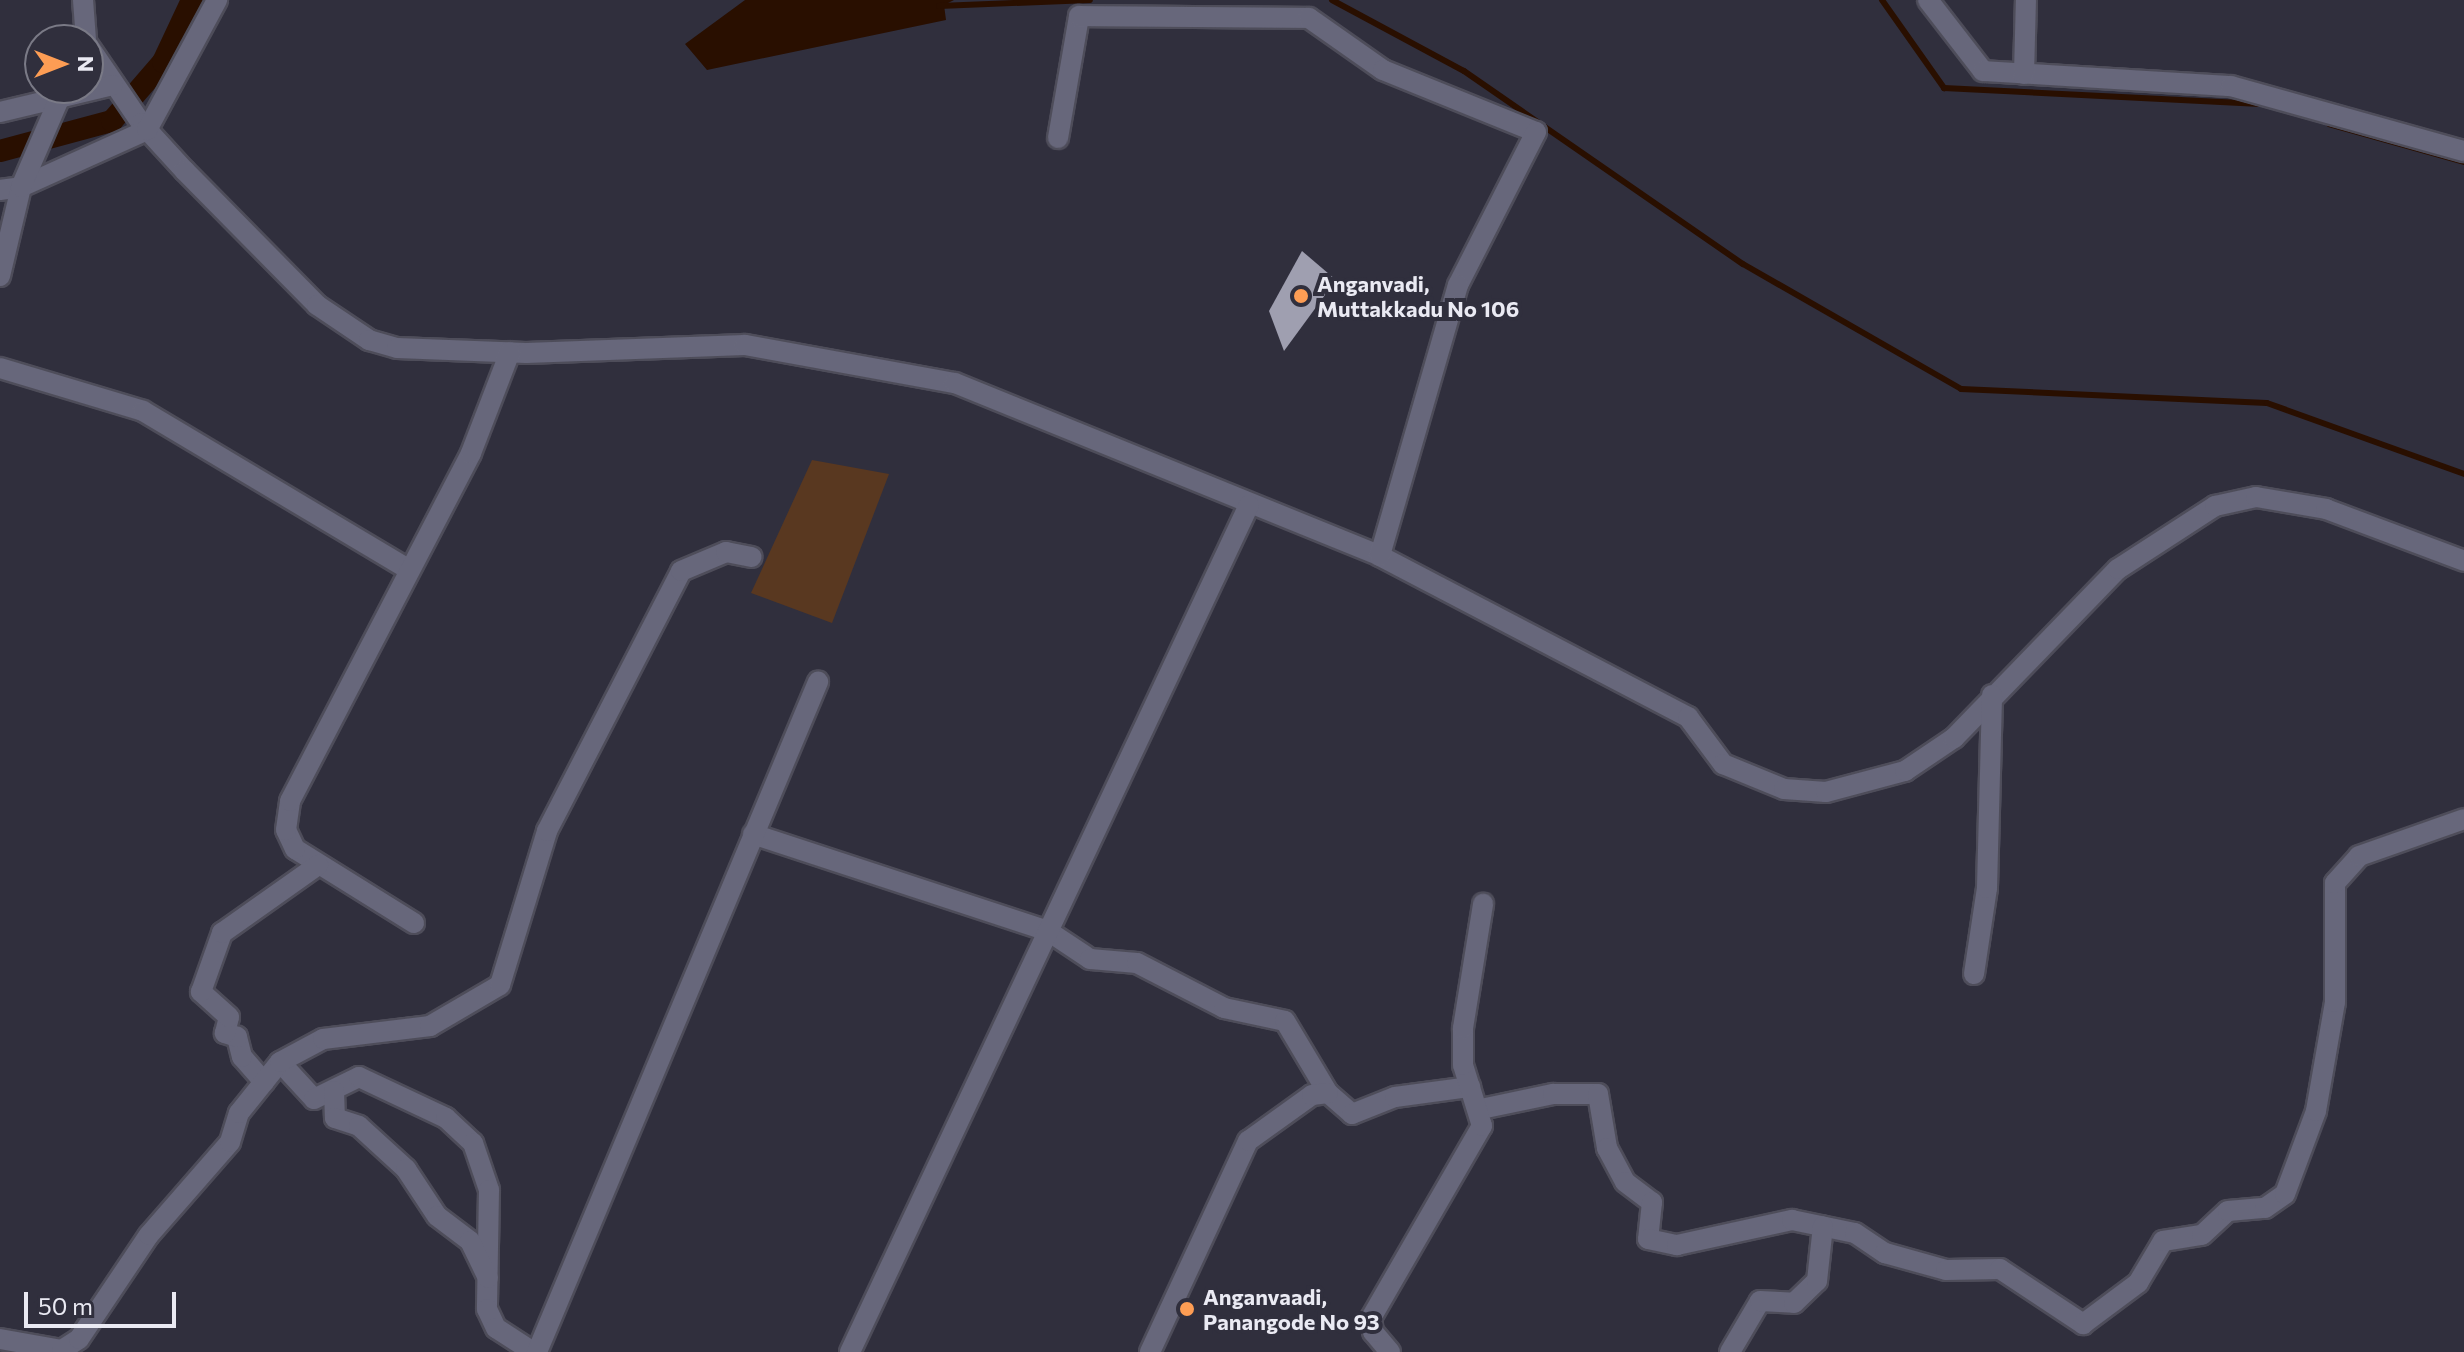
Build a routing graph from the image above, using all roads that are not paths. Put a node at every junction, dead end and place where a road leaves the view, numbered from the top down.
1 (83, 0) edge
2 (217, 0) edge
3 (1928, 0) edge
4 (2026, 0) edge
5 (85, 24) edge
6 (104, 70) edge
7 (2024, 74) junction
8 (113, 85) junction
9 (104, 87) edge
10 (36, 104) edge
11 (57, 104) edge
12 (0, 112) edge
13 (144, 126) junction
14 (1058, 138) dead end
15 (2464, 151) edge
16 (21, 187) junction
17 (0, 190) edge
18 (0, 276) edge
19 (510, 352) junction
20 (2, 371) edge
21 (1249, 505) junction
22 (1380, 556) junction
23 (752, 557) dead end
24 (2464, 561) edge
25 (406, 568) junction
26 (818, 682) dead end
27 (1992, 695) junction
28 (2464, 819) edge
29 (753, 834) junction
30 (318, 865) junction
31 (1483, 904) dead end
32 (414, 923) dead end
33 (1048, 931) junction
34 (1974, 974) dead end
35 (280, 1062) junction
36 (264, 1082) junction
37 (1470, 1087) junction
38 (334, 1091) junction
39 (1328, 1093) junction
40 (1481, 1109) junction
41 (1823, 1226) junction
42 (489, 1280) junction
43 (0, 1339) edge
44 (61, 1351) edge
45 (535, 1352) edge
46 (850, 1352) edge
47 (1150, 1352) edge
48 (1390, 1352) edge
49 (1730, 1352) edge

1 - 5 street
2 - 13 street
3 - 7 street
4 - 7 street
6 - 8 street
7 - 15 street
8 - 9 street
8 - 13 street
10 - 12 street
11 - 16 street
13 - 16 street
13 - 19 street
14 - 22 street
16 - 17 street
16 - 18 street
19 - 21 street
19 - 25 street
20 - 25 street
21 - 22 street
21 - 33 street
22 - 27 street
23 - 35 street
24 - 27 street
25 - 30 street
26 - 29 street
27 - 34 street
28 - 41 street
29 - 33 street
29 - 45 street
30 - 32 street
30 - 36 street
31 - 37 street
33 - 39 street
33 - 46 street
35 - 36 street
35 - 38 street
36 - 44 street
37 - 39 street
37 - 40 street
38 - 42 street
38 - 42 street
39 - 47 street
40 - 41 street
40 - 48 street
41 - 49 street
42 - 45 street
43 - 44 street

